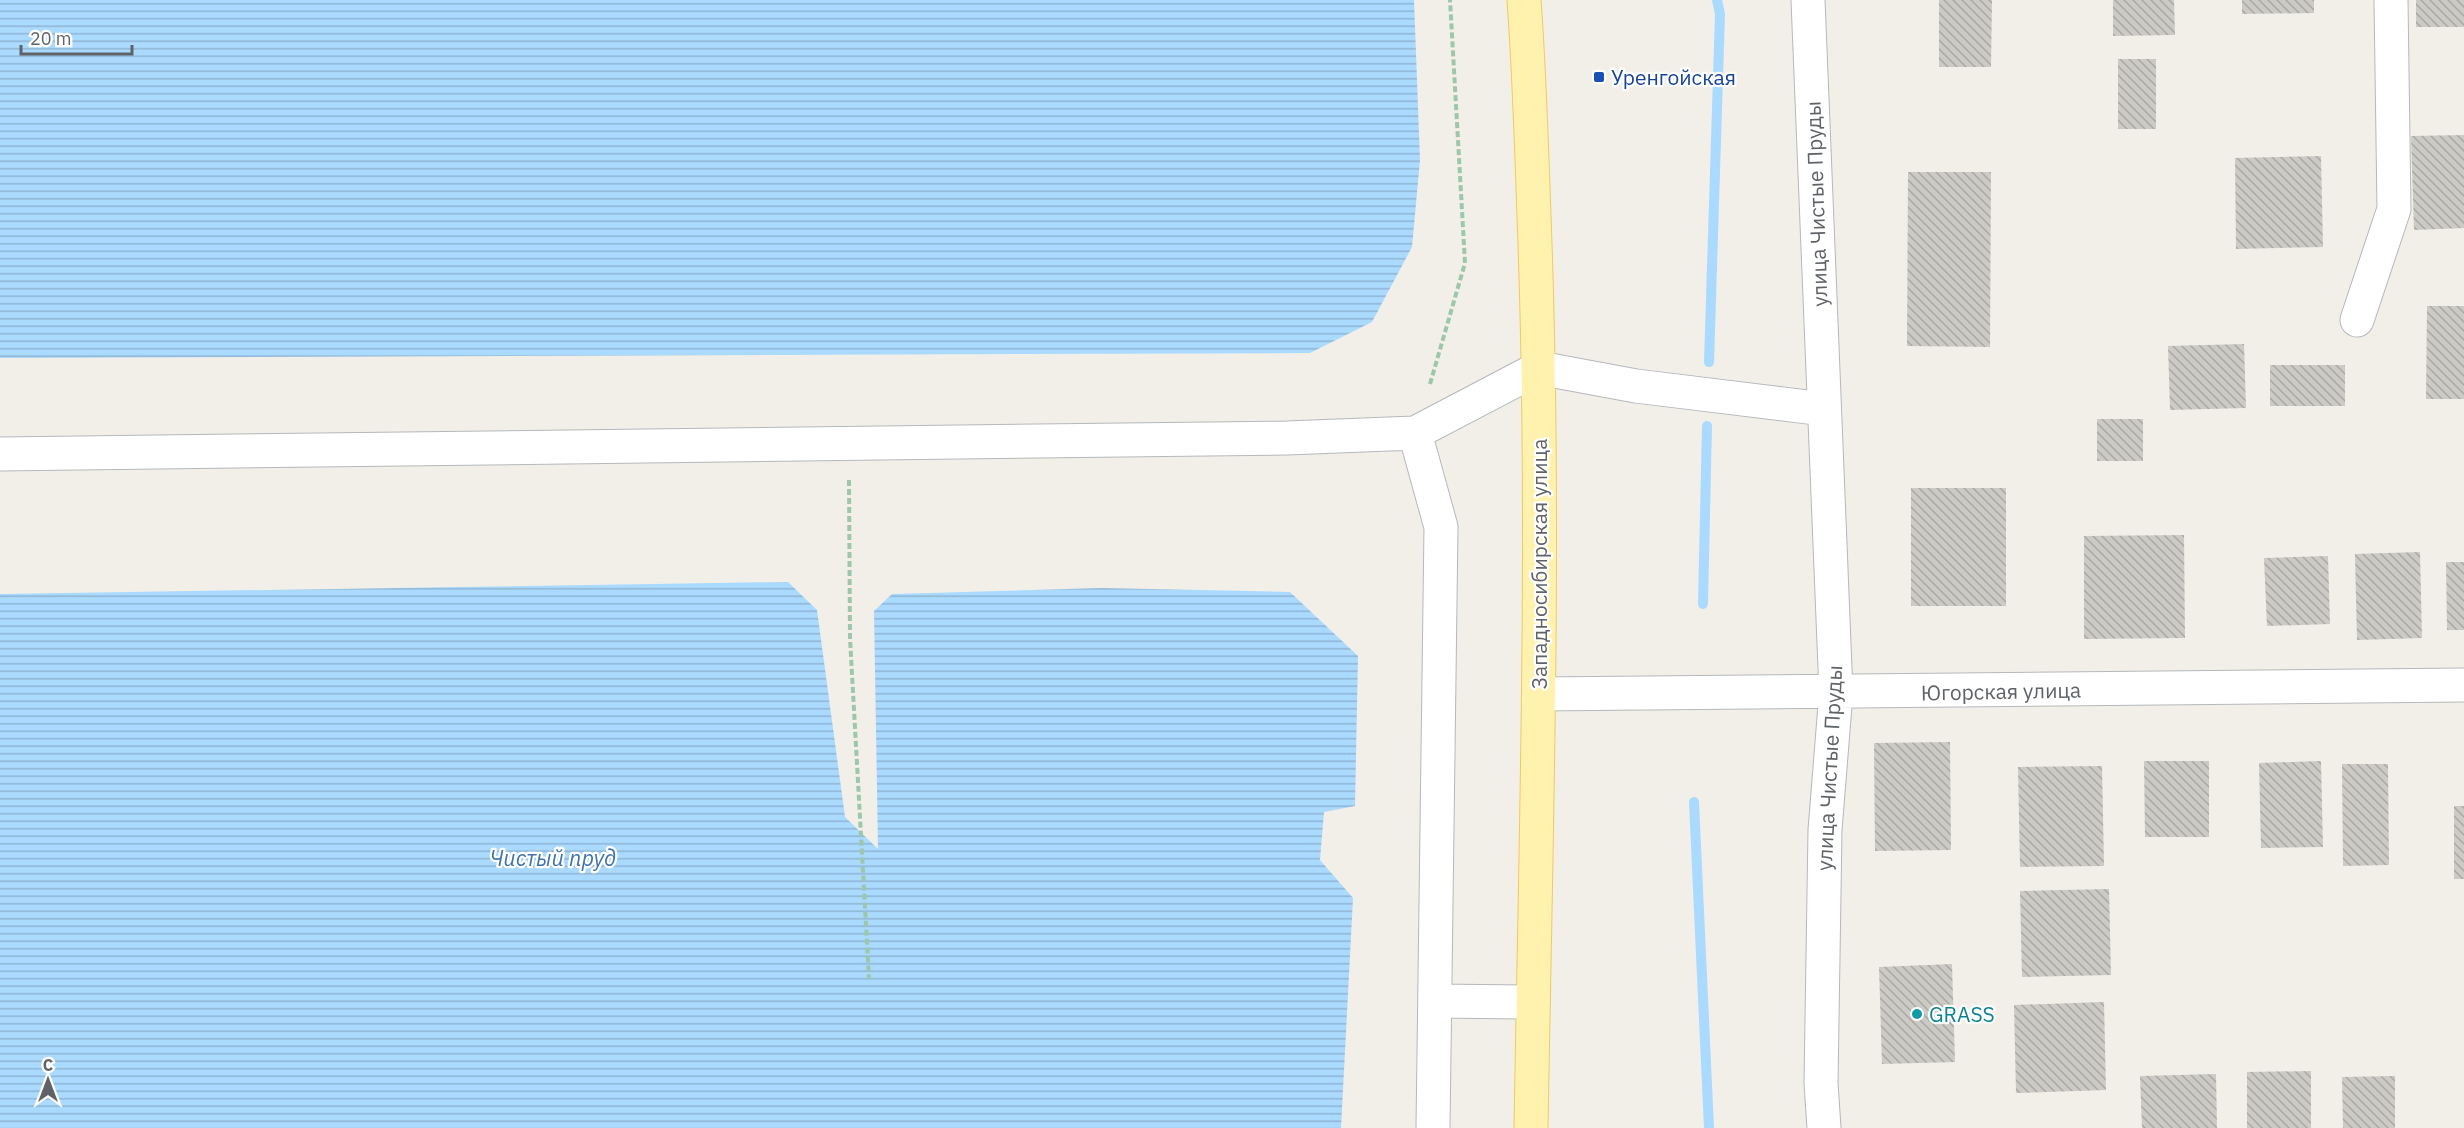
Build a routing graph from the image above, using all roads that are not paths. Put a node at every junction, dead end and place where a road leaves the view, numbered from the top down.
1 (1524, 0) edge
2 (1808, 0) edge
3 (2391, 0) edge
4 (2358, 320) dead end
5 (1539, 368) junction
6 (1824, 409) junction
7 (1415, 433) junction
8 (0, 454) edge
9 (2464, 685) edge
10 (1836, 693) junction
11 (1539, 694) junction
12 (1435, 1001) junction
13 (1533, 1002) junction
14 (1433, 1128) edge
15 (1531, 1128) edge
16 (1824, 1128) edge

1 - 5 main road, Западносибирская улица
2 - 6 street, улица Чистые Пруды
3 - 4 street
5 - 6 street
5 - 7 street
5 - 11 main road, Западносибирская улица
6 - 10 street, улица Чистые Пруды
7 - 8 street
7 - 12 street
9 - 10 street, Югорская улица
10 - 11 street, Югорская улица
10 - 16 street, улица Чистые Пруды
11 - 13 main road, Западносибирская улица
12 - 13 street
12 - 14 street
13 - 15 main road, Западносибирская улица

